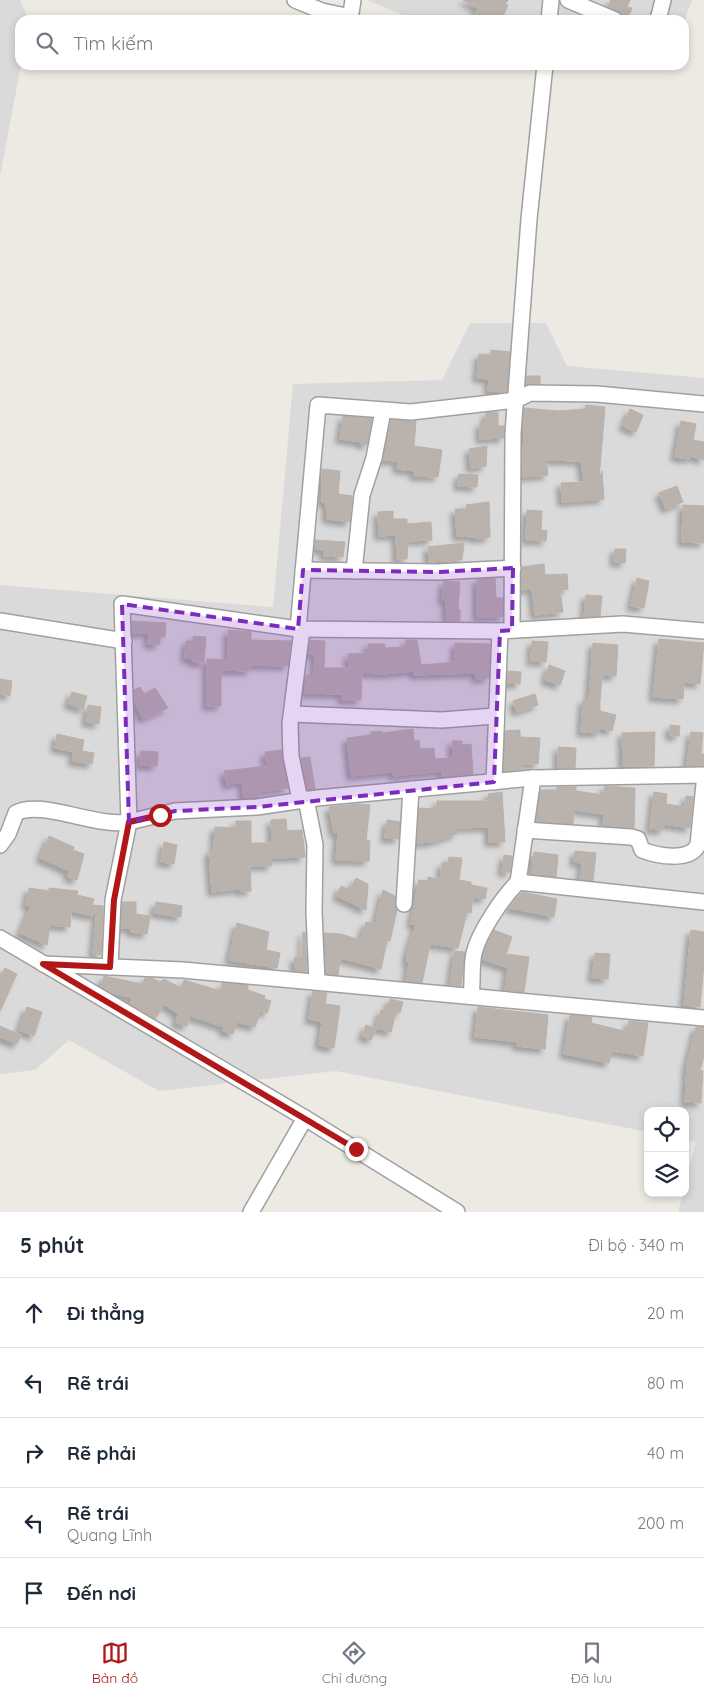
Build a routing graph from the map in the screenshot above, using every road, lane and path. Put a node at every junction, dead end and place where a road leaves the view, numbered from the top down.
1 (295, 0) edge
2 (353, 0) edge
3 (551, 0) edge
4 (568, 0) edge
5 (663, 0) edge
6 (336, 15) edge
7 (351, 15) edge
8 (550, 15) edge
9 (603, 15) edge
10 (659, 15) edge
11 (544, 70) edge
12 (516, 400) junction
13 (704, 404) edge
14 (383, 411) junction
15 (513, 568) junction
16 (303, 570) junction
17 (354, 571) junction
18 (0, 620) edge
19 (300, 629) junction
20 (506, 631) junction
21 (704, 631) edge
22 (124, 641) junction
23 (292, 714) junction
24 (495, 716) junction
25 (704, 774) edge
26 (534, 778) junction
27 (494, 782) junction
28 (704, 784) edge
29 (411, 789) junction
30 (303, 800) junction
31 (129, 822) junction
32 (524, 830) junction
33 (0, 845) edge
34 (518, 882) junction
35 (704, 902) edge
36 (404, 904) dead end
37 (0, 938) edge
38 (43, 964) junction
39 (110, 967) junction
40 (317, 982) junction
41 (471, 996) junction
42 (704, 1018) edge
43 (304, 1118) junction
44 (251, 1212) edge
45 (457, 1212) edge

1 - 6 street
2 - 7 street
3 - 8 street
4 - 9 street
5 - 10 street
11 - 12 street
12 - 13 street
12 - 14 street
12 - 15 street
14 - 16 street
14 - 17 street
15 - 17 street
15 - 20 street
16 - 17 street
16 - 19 street
18 - 22 street
19 - 20 street
19 - 22 street
19 - 23 street
20 - 21 street
20 - 24 street
22 - 31 street
23 - 24 street
23 - 30 street
24 - 27 street
25 - 26 street
26 - 27 street
26 - 32 street
27 - 29 street
28 - 32 street
29 - 30 street
29 - 36 street
30 - 31 street
30 - 40 street
31 - 33 street
31 - 39 street
32 - 34 street
34 - 35 street
34 - 41 street
37 - 38 street
38 - 39 street
38 - 43 street
39 - 40 street
40 - 41 street
41 - 42 street
43 - 44 street
43 - 45 street

